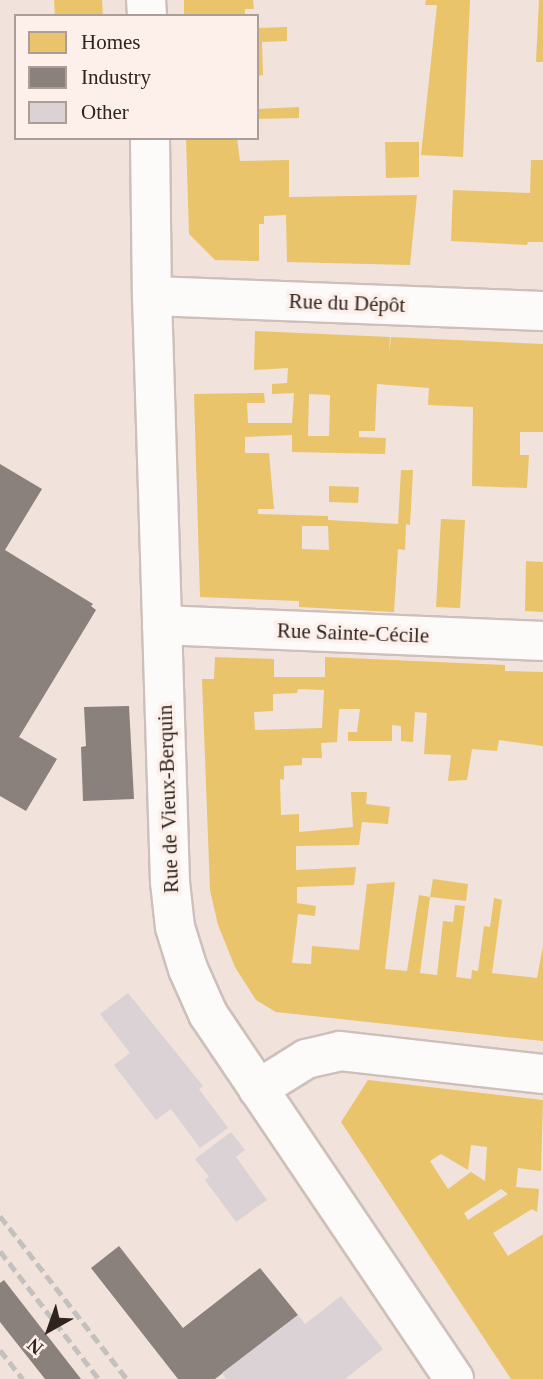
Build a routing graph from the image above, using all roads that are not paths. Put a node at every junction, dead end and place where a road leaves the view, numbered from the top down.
1 (150, 140) edge
2 (152, 296) junction
3 (543, 311) edge
4 (162, 625) junction
5 (543, 641) edge
6 (543, 1074) edge
7 (258, 1089) junction
8 (454, 1379) edge

1 - 2 street, Rue de Vieux-Berquin
2 - 3 street, Rue du Dépôt
2 - 4 street, Rue de Vieux-Berquin
4 - 5 street, Rue Sainte-Cécile
4 - 7 street, Rue de Vieux-Berquin
6 - 7 street
7 - 8 street, Rue de Vieux-Berquin

